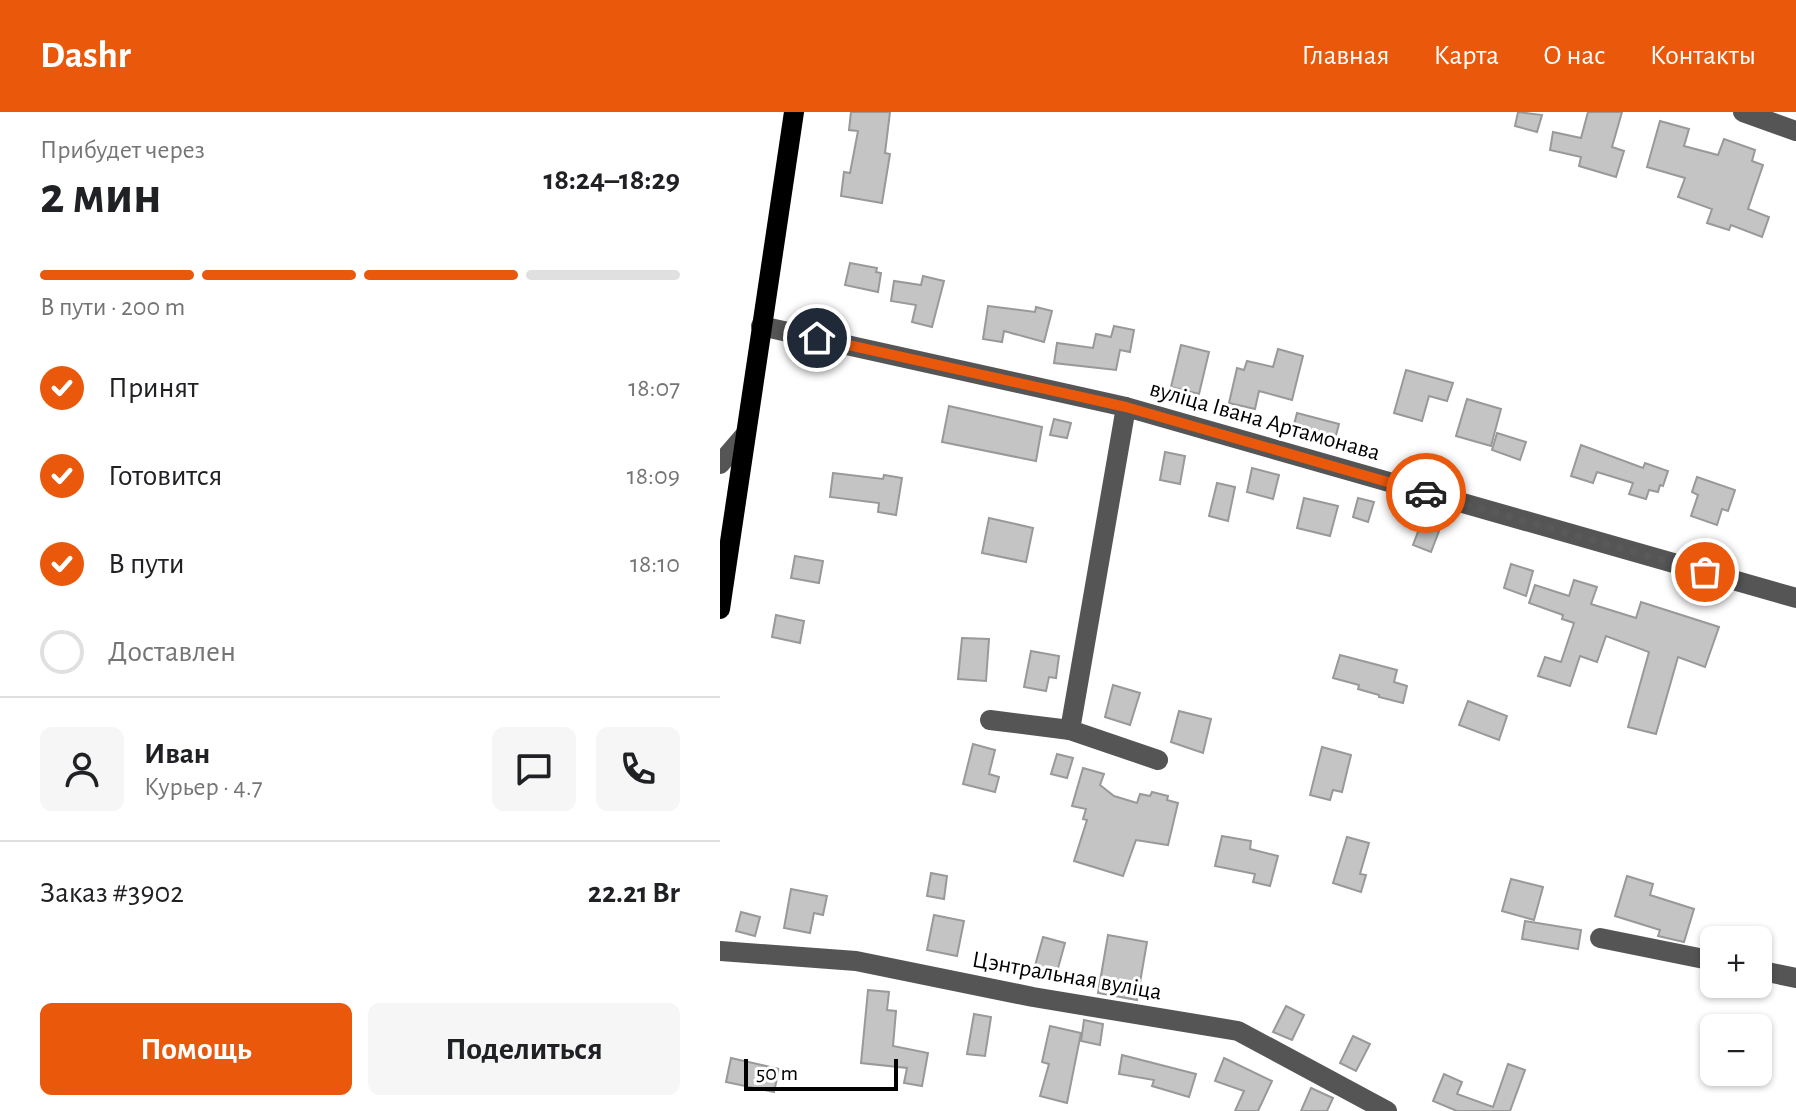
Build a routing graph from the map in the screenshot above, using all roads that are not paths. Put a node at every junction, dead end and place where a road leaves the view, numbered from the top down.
1 (794, 112) edge
2 (1743, 112) edge
3 (1796, 131) edge
4 (761, 326) junction
5 (1126, 407) junction
6 (745, 435) junction
7 (720, 464) edge
8 (1796, 598) edge
9 (720, 605) edge
10 (990, 720) dead end
11 (1070, 730) junction
12 (1158, 760) dead end
13 (1600, 938) dead end
14 (720, 951) edge
15 (1700, 958) edge
16 (1772, 973) edge
17 (1796, 978) edge
18 (1387, 1111) edge

1 - 4 main road
2 - 3 street
4 - 5 street, вуліца Івана Артамонава
4 - 6 main road
5 - 8 street, вуліца Івана Артамонава
5 - 11 street
6 - 7 street
6 - 9 main road
10 - 11 street
11 - 12 street
13 - 15 street
14 - 18 street, Цэнтральная вуліца
16 - 17 street

